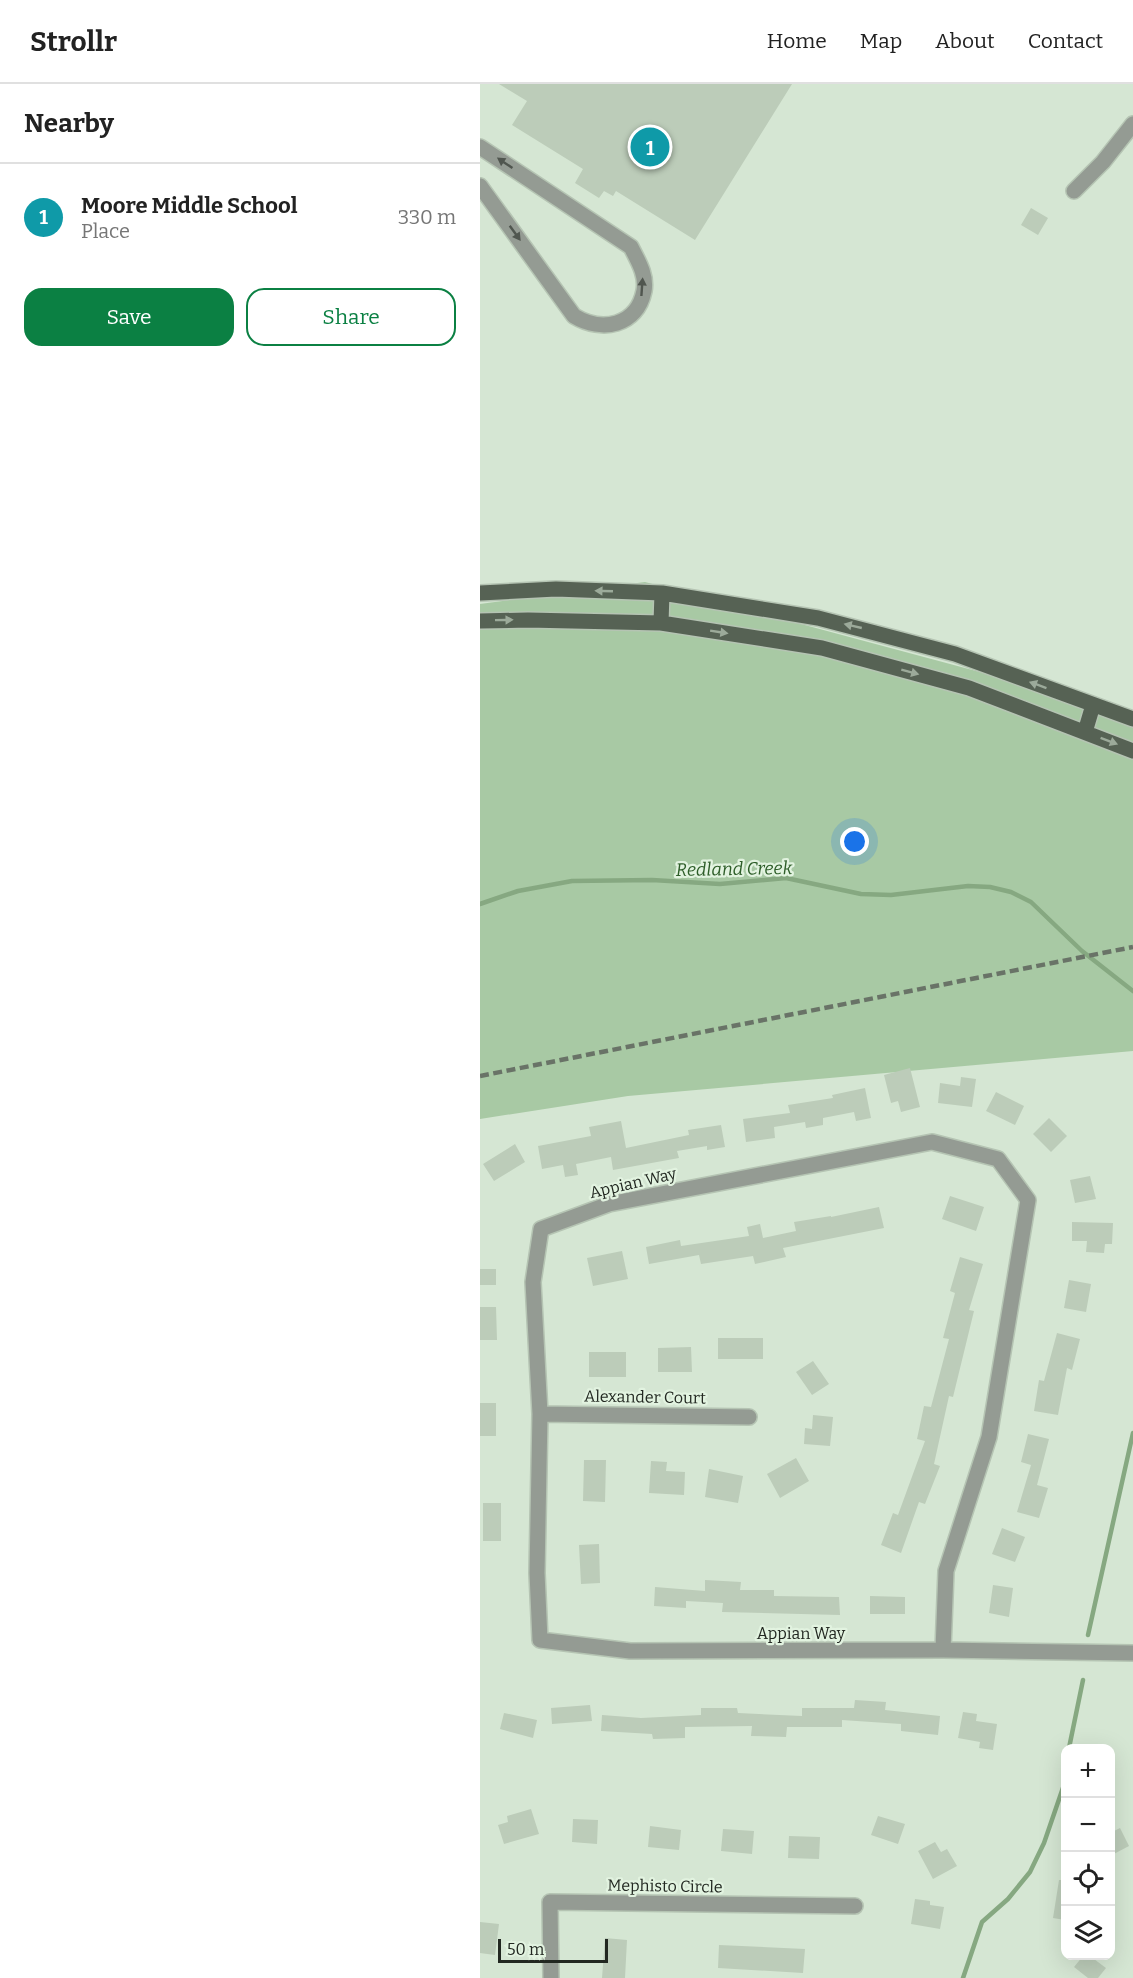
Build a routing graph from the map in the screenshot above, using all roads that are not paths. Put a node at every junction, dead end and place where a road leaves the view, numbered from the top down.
1 (1133, 124) edge
2 (480, 147) edge
3 (480, 186) edge
4 (1074, 191) dead end
5 (480, 593) edge
6 (662, 593) junction
7 (480, 621) edge
8 (662, 623) junction
9 (1094, 705) junction
10 (1133, 719) edge
11 (1085, 732) junction
12 (1133, 751) edge
13 (540, 1414) junction
14 (749, 1417) dead end
15 (943, 1650) junction
16 (1133, 1653) edge
17 (855, 1906) dead end
18 (551, 1978) edge

1 - 4 street
3 -> 2 street
6 -> 5 main road
6 - 8 main road
9 -> 6 main road
7 -> 8 main road
8 -> 11 main road
9 - 10 main road
9 - 11 main road
11 -> 12 main road
13 - 14 street, Alexander Court
13 - 15 street, Appian Way
13 - 15 street, Appian Way
15 - 16 street, Appian Way
17 - 18 street, Mephisto Circle

